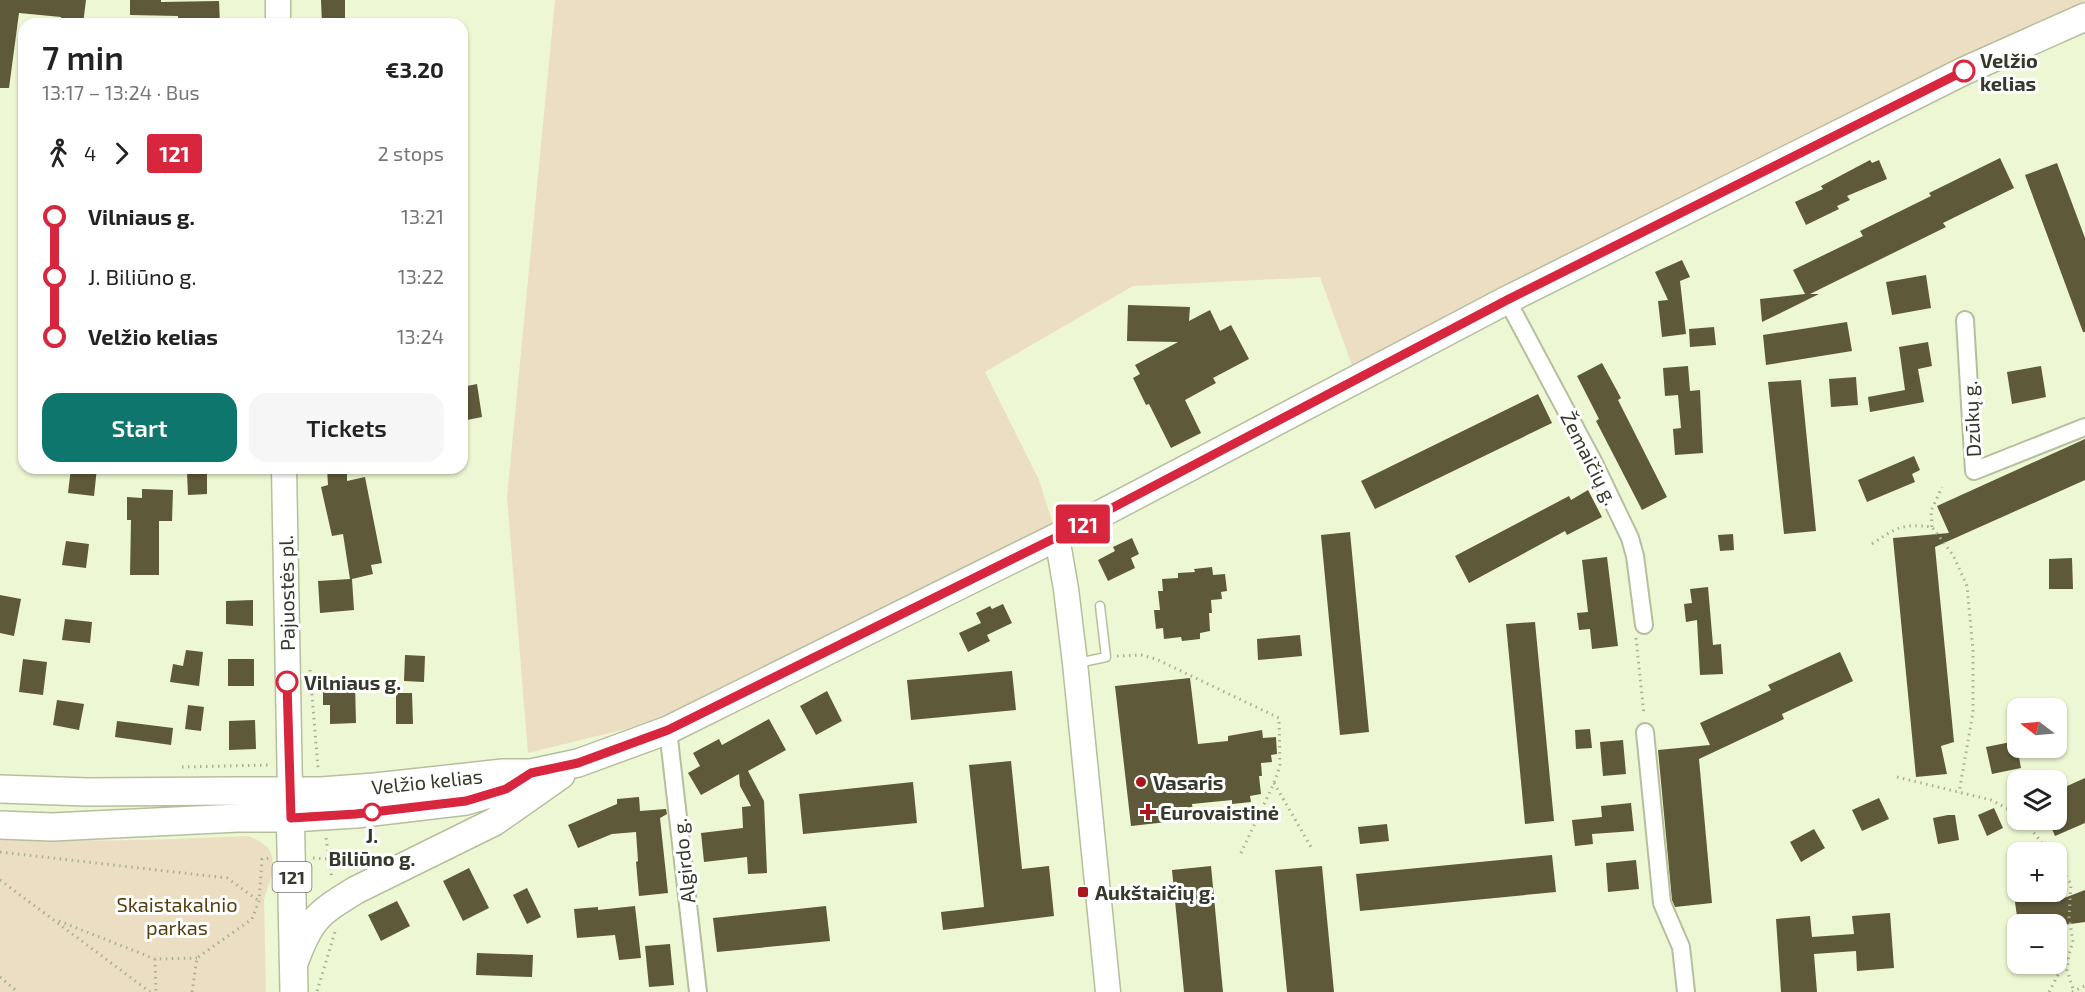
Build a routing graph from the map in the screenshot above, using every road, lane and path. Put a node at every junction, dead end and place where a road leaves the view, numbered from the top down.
1 (278, 0) edge
2 (2085, 17) edge
3 (278, 18) edge
4 (1507, 300) junction
5 (1965, 320) dead end
6 (2085, 427) edge
7 (284, 474) edge
8 (1942, 487) dead end
9 (1932, 527) junction
10 (1057, 537) junction
11 (1872, 544) dead end
12 (1100, 606) dead end
13 (1644, 625) joint
14 (1106, 657) junction
15 (1075, 663) junction
16 (310, 670) dead end
17 (668, 730) junction
18 (1645, 732) joint
19 (318, 763) junction
20 (578, 763) junction
21 (172, 767) dead end
22 (1897, 777) dead end
23 (290, 778) junction
24 (1274, 783) junction
25 (0, 789) edge
26 (1959, 793) junction
27 (322, 803) junction
28 (2007, 808) edge
29 (291, 818) junction
30 (0, 825) edge
31 (2031, 830) edge
32 (2042, 842) edge
33 (1311, 847) dead end
34 (0, 852) edge
35 (1240, 855) dead end
36 (329, 859) dead end
37 (2067, 878) edge
38 (0, 880) edge
39 (54, 919) junction
40 (2069, 954) junction
41 (198, 958) junction
42 (155, 959) junction
43 (294, 963) junction
44 (0, 977) edge
45 (2085, 986) edge
46 (18, 992) edge
47 (150, 992) edge
48 (156, 992) edge
49 (192, 992) edge
50 (294, 992) edge
51 (698, 992) edge
52 (1108, 992) edge
53 (1686, 992) edge
54 (2049, 992) edge
55 (2073, 992) edge

1 - 3 main road
2 - 4 main road
4 - 10 main road
4 - 13 street, Žemaičių g.
5 - 6 street, Dzūkų g.
7 - 23 main road, Pajuostės pl.
8 - 9 path
9 - 11 path
9 - 26 path
10 - 15 main road
10 - 17 main road
12 - 14 lane
13 - 18 path
14 - 15 lane
14 - 24 path
15 - 52 main road
16 - 19 path
17 - 20 main road
17 - 51 street, Algirdo g.
18 - 53 street
19 - 23 path
19 - 27 path
20 - 27 main road, Velžio kelias
20 - 43 main road
21 - 23 path
22 - 26 path
23 - 25 main road
23 - 27 main road, Velžio kelias
23 - 29 main road, 121
24 - 33 path
24 - 35 path
26 - 28 path
27 - 29 main road, Velžio kelias
27 - 36 path
29 - 30 main road
29 - 43 main road, 121
31 - 32 path
34 - 41 path
37 - 40 path
38 - 39 path
39 - 42 path
39 - 47 path
40 - 54 path
40 - 55 path
41 - 42 path
41 - 49 path
42 - 48 path
43 - 50 main road, 121
44 - 46 path
45 - 55 path

